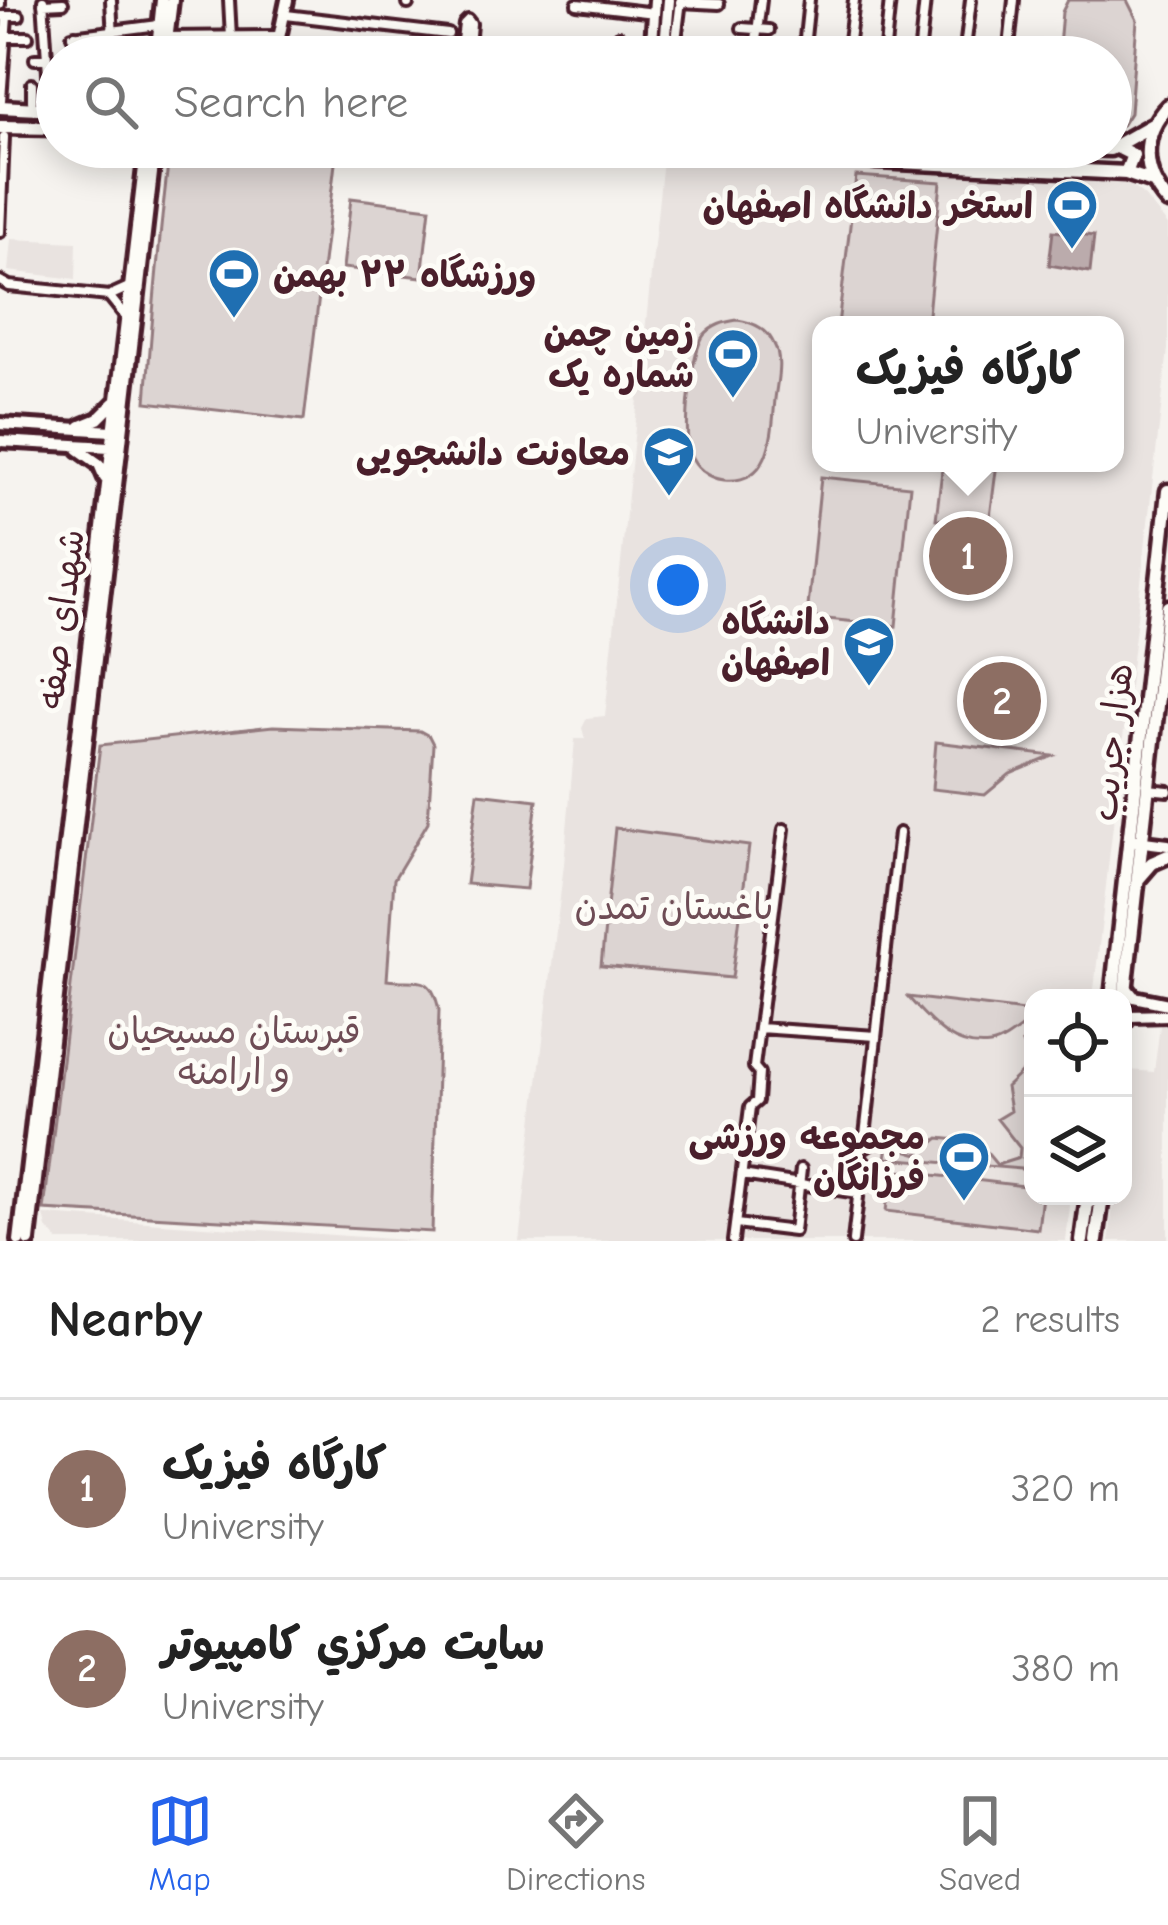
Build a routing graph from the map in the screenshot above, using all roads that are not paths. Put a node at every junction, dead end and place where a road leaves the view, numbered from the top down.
1 (111, 0) edge
2 (162, 0) edge
3 (172, 0) edge
4 (230, 0) edge
5 (287, 0) edge
6 (760, 0) edge
7 (808, 0) edge
8 (854, 0) edge
9 (890, 0) edge
10 (925, 0) edge
11 (971, 0) edge
12 (1014, 0) edge
13 (43, 2) edge
14 (63, 3) edge
15 (668, 3) edge
16 (577, 4) dead end
17 (719, 4) dead end
18 (286, 15) junction
19 (3, 16) edge
20 (19, 16) dead end
21 (159, 25) junction
22 (742, 28) dead end
23 (757, 28) junction
24 (113, 29) junction
25 (770, 29) dead end
26 (448, 34) dead end
27 (45, 36) edge
28 (74, 36) edge
29 (113, 36) edge
30 (158, 36) edge
31 (167, 36) edge
32 (231, 36) joint
33 (280, 36) joint
34 (658, 36) edge
35 (666, 36) edge
36 (672, 36) edge
37 (756, 36) edge
38 (805, 36) edge
39 (850, 36) edge
40 (886, 36) edge
41 (921, 36) edge
42 (967, 36) edge
43 (1010, 36) edge
44 (3, 37) edge
45 (28, 37) dead end
46 (3, 57) edge
47 (32, 84) dead end
48 (32, 101) junction
49 (36, 102) edge
50 (0, 103) edge
51 (36, 104) edge
52 (1168, 106) edge
53 (1154, 124) junction
54 (36, 126) edge
55 (36, 126) edge
56 (1, 129) edge
57 (1132, 138) edge
58 (2, 160) edge
59 (147, 168) edge
60 (148, 168) edge
61 (1031, 168) edge
62 (1128, 168) edge
63 (1126, 173) junction
64 (1153, 182) junction
65 (1168, 202) edge
66 (0, 232) edge
67 (1, 282) edge
68 (129, 287) junction
69 (109, 296) junction
70 (126, 317) junction
71 (116, 400) junction
72 (0, 424) edge
73 (71, 428) junction
74 (114, 439) junction
75 (0, 441) edge
76 (71, 445) junction
77 (106, 482) junction
78 (1168, 491) edge
79 (1164, 605) edge
80 (1165, 663) edge
81 (1161, 734) edge
82 (1148, 789) junction
83 (1168, 791) edge
84 (784, 829) dead end
85 (899, 832) dead end
86 (1168, 845) edge
87 (1137, 847) junction
88 (1168, 856) edge
89 (1138, 879) junction
90 (66, 880) junction
91 (1126, 987) joint
92 (1113, 989) edge
93 (1168, 1004) edge
94 (1168, 1015) edge
95 (1132, 1016) edge
96 (759, 1028) junction
97 (876, 1036) junction
98 (801, 1169) dead end
99 (742, 1175) junction
100 (800, 1184) junction
101 (858, 1192) junction
102 (1087, 1205) edge
103 (1101, 1205) edge
104 (736, 1224) junction
105 (19, 1241) edge
106 (29, 1241) edge
107 (733, 1241) edge
108 (853, 1241) edge
109 (1082, 1241) edge
110 (1096, 1241) edge

1 - 24 street
2 - 21 main road
3 - 31 main road
4 - 32 street
5 - 18 main road
6 - 23 street
7 - 38 street
8 - 39 street
9 - 40 street
10 - 41 street
11 - 42 street
12 - 43 street
13 - 14 street
13 - 27 street
15 - 16 street
15 - 17 street
15 - 34 main road
15 - 35 main road
15 - 36 street
18 - 26 street
18 - 33 main road
19 - 20 street
19 - 44 street
21 - 24 street
21 - 30 main road
22 - 23 street
23 - 25 street
23 - 37 street
24 - 28 street
24 - 29 street
32 - 33 street
44 - 45 street
44 - 46 street
46 - 50 street
47 - 48 street
48 - 49 main road
48 - 50 main road
50 - 51 main road
52 - 53 main road
53 - 57 main road
53 - 64 main road
54 - 56 main road
55 - 56 main road
56 - 58 street
58 - 66 street
59 - 68 main road, شهدای صفه
60 - 74 main road, شهدای صفه
61 - 63 main road
62 - 63 main road
63 - 64 main road
64 - 65 main road
67 - 69 street
68 - 69 street
68 - 70 main road, شهدای صفه
69 - 70 street
70 - 71 main road, شهدای صفه
71 - 73 main road
71 - 74 main road, شهدای صفه
72 - 73 main road
73 - 74 main road
73 - 76 main road
74 - 76 main road
74 - 77 main road, شهدای صفه
74 - 90 main road, شهدای صفه
75 - 76 main road
76 - 77 main road
77 - 90 main road, شهدای صفه
78 - 79 main road, هزار جریب
79 - 80 main road
79 - 87 main road, هزار جریب
80 - 81 main road
81 - 82 main road
82 - 83 street
82 - 87 main road
84 - 96 street
85 - 97 street
86 - 87 main road
87 - 88 main road
87 - 89 main road
87 - 92 main road, هزار جریب
88 - 89 main road
89 - 91 main road
90 - 105 main road, شهدای صفه
90 - 106 main road, شهدای صفه
91 - 93 main road
94 - 95 main road
96 - 97 street
96 - 99 street
97 - 101 street
98 - 100 street
99 - 100 street
99 - 104 street
100 - 101 street
100 - 104 street
101 - 108 street
102 - 109 main road
103 - 110 main road
104 - 107 street

